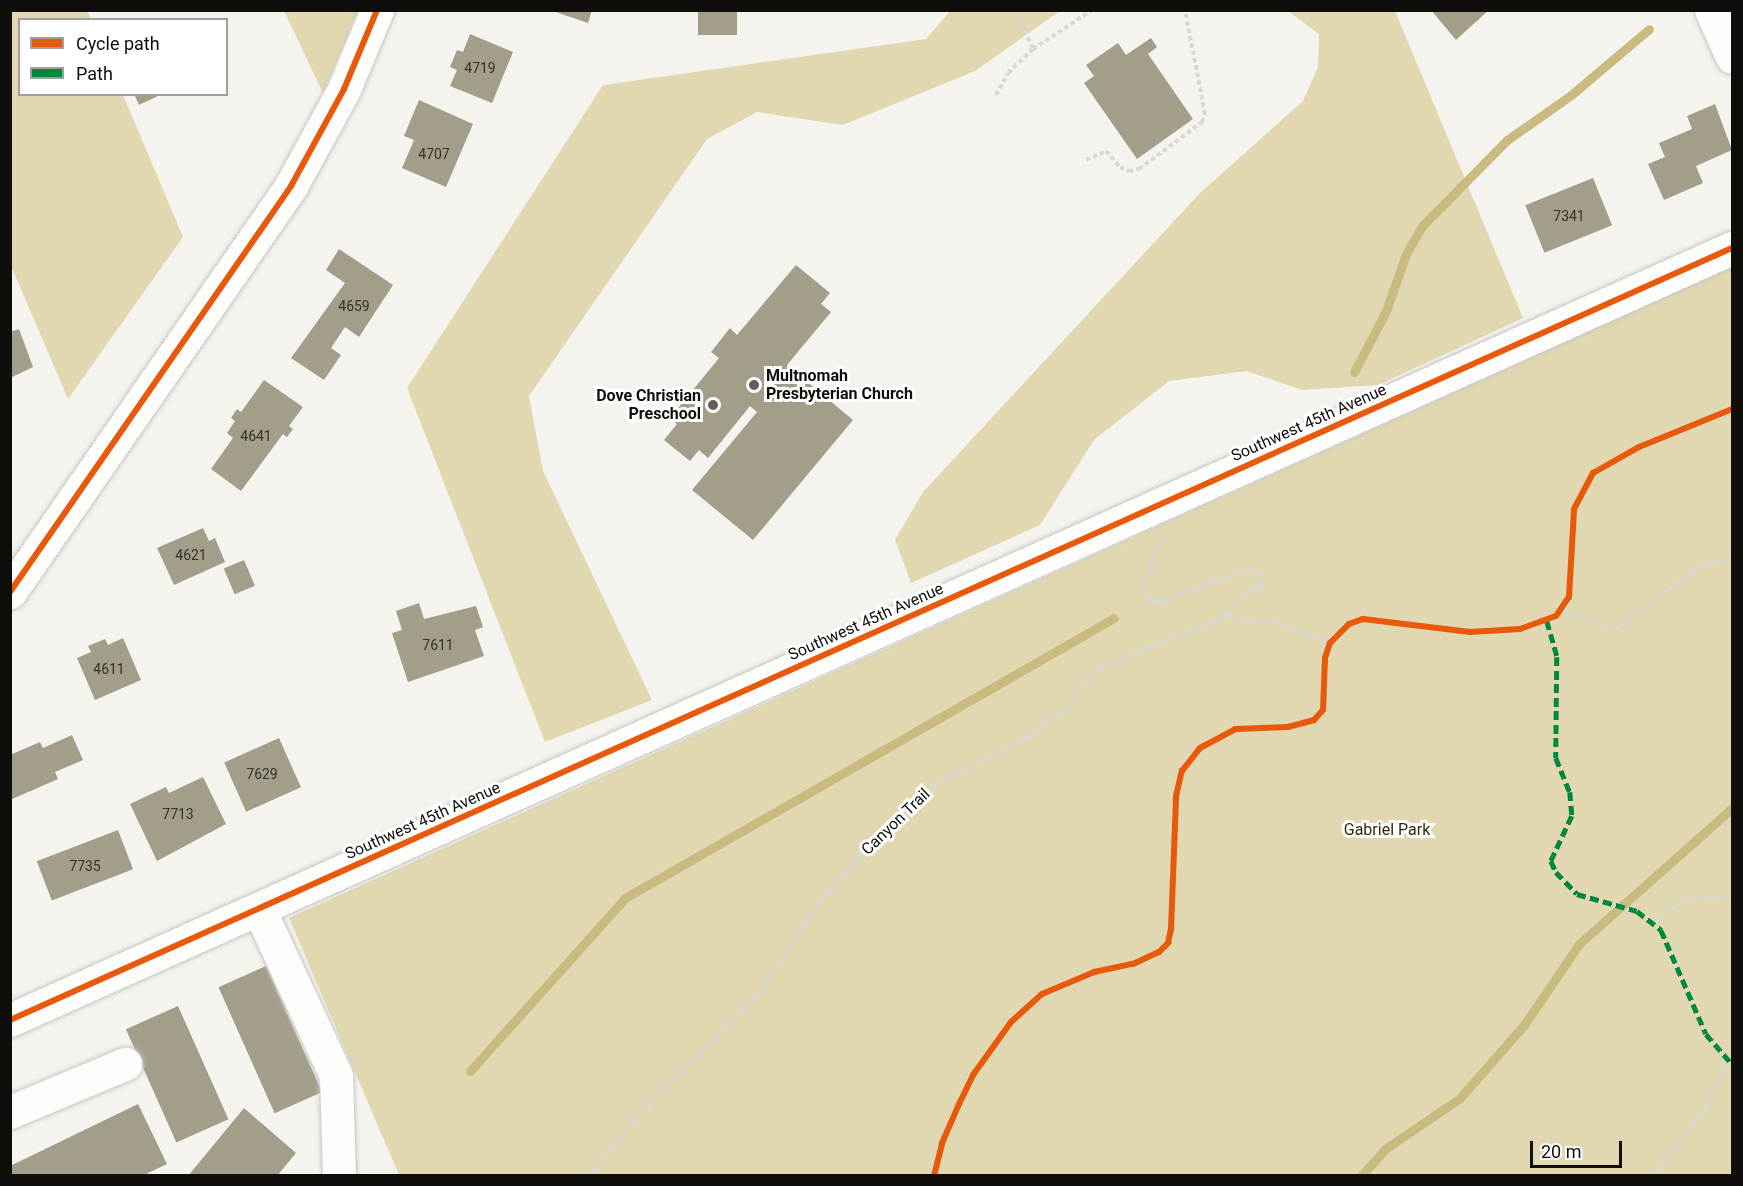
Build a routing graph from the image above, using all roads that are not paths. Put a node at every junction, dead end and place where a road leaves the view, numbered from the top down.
1 (376, 10) edge
2 (1711, 10) edge
3 (1732, 57) edge
4 (1732, 248) edge
5 (10, 592) edge
6 (259, 909) junction
7 (10, 1020) edge
8 (125, 1064) dead end
9 (10, 1112) edge
10 (339, 1176) edge

1 - 5 street
2 - 3 street
4 - 6 street, Southwest 45th Avenue
6 - 7 street, Southwest 45th Avenue
6 - 10 street
8 - 9 street

